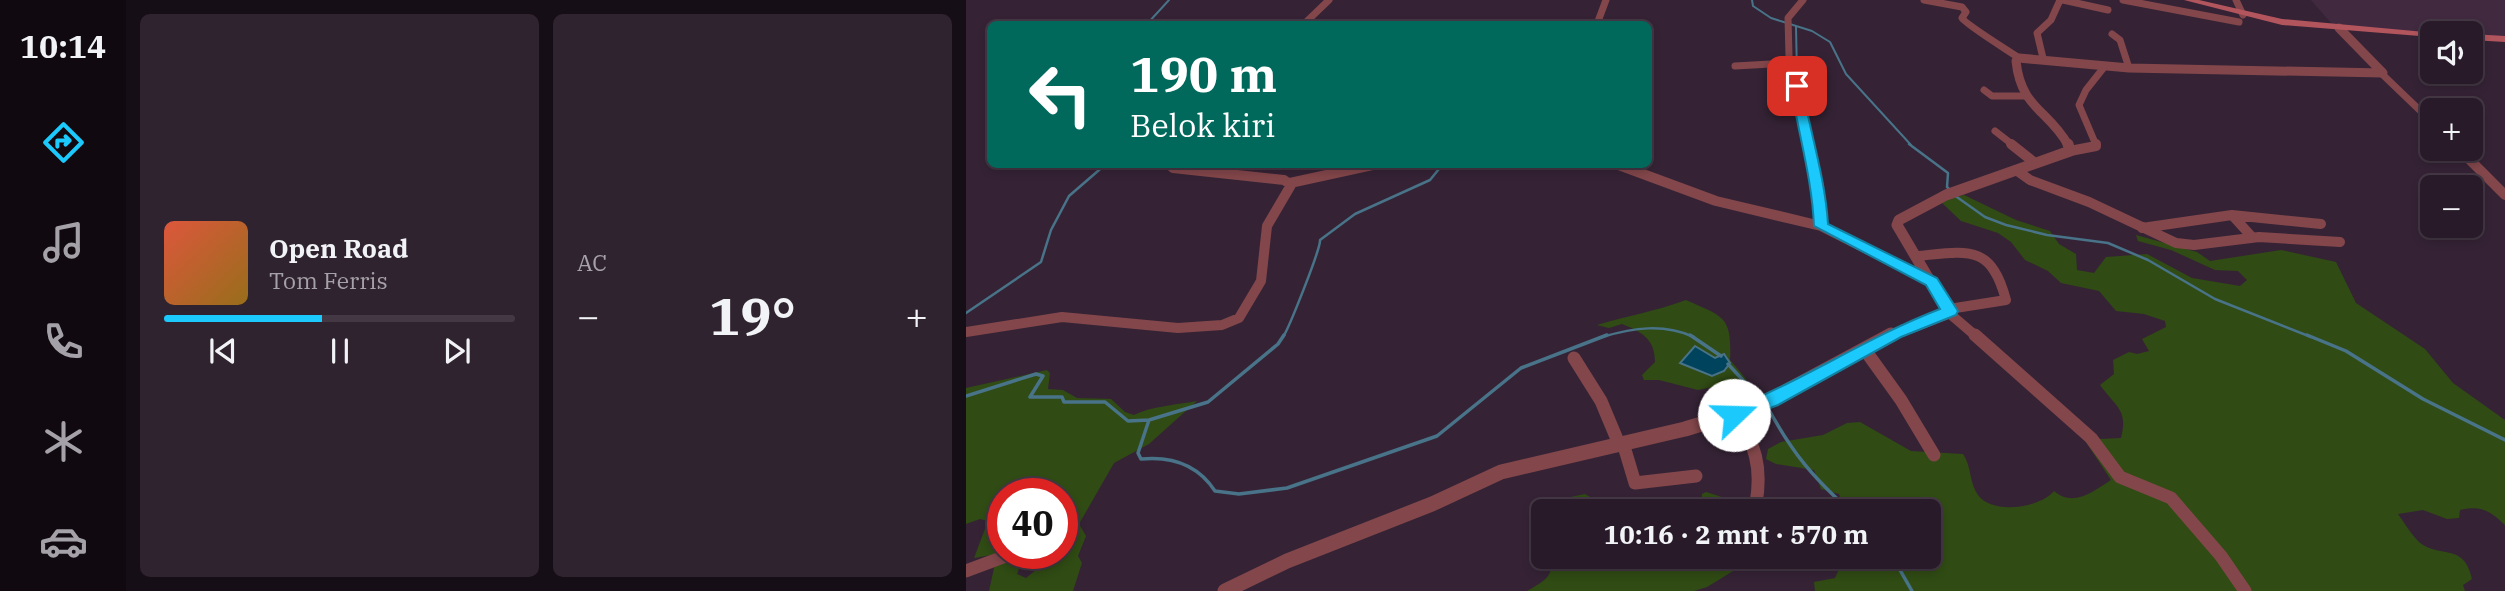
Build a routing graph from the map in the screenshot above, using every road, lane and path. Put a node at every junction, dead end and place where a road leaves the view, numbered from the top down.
1 (1329, 0) edge
2 (1606, 0) edge
3 (1803, 0) edge
4 (1924, 0) edge
5 (2062, 0) edge
6 (2098, 0) edge
7 (2123, 0) edge
8 (2188, 0) edge
9 (2236, 0) edge
10 (2137, 2) edge
11 (2202, 4) junction
12 (2095, 8) junction
13 (2108, 10) dead end
14 (2189, 15) junction
15 (2241, 18) junction
16 (1307, 21) edge
17 (1599, 21) edge
18 (2339, 28) junction
19 (2420, 33) edge
20 (2112, 34) dead end
21 (2483, 38) edge
22 (2505, 39) edge
23 (2019, 58) junction
24 (2043, 58) junction
25 (1790, 63) junction
26 (1735, 66) dead end
27 (2105, 66) junction
28 (2129, 68) junction
29 (2382, 74) junction
30 (1984, 90) dead end
31 (2025, 96) junction
32 (2420, 110) edge
33 (1995, 131) dead end
34 (2070, 151) junction
35 (2471, 161) edge
36 (2035, 163) junction
37 (1172, 168) edge
38 (1348, 168) edge
39 (1627, 168) edge
40 (2016, 170) junction
41 (1290, 183) junction
42 (1963, 189) joint
43 (2505, 195) edge
44 (2232, 215) junction
45 (2321, 224) dead end
46 (1821, 226) junction
47 (2142, 228) junction
48 (2252, 237) junction
49 (2340, 242) dead end
50 (1918, 256) junction
51 (1932, 282) junction
52 (1949, 311) junction
53 (966, 332) edge
54 (1865, 350) junction
55 (1574, 358) dead end
56 (1765, 404) joint
57 (1734, 415) junction
58 (1621, 444) junction
59 (1934, 455) dead end
60 (1696, 475) dead end
61 (1758, 499) edge
62 (987, 563) edge
63 (966, 571) edge
64 (1225, 591) edge
65 (2245, 591) edge

1 - 16 street
2 - 17 street
3 - 25 street
4 - 23 street
5 - 12 street
5 - 24 street
6 - 12 street
7 - 10 street
8 - 11 main road
9 - 15 street
10 - 14 street
11 - 14 street
11 - 15 main road
12 - 13 street
14 - 15 street
15 - 18 main road
18 - 19 main road
18 - 29 street
20 - 28 street
21 - 22 main road
23 - 24 street
23 - 31 street
24 - 27 street
25 - 26 street
25 - 46 street
27 - 28 street
27 - 34 street
28 - 29 street
29 - 32 street
30 - 31 street
31 - 34 street
33 - 36 street
34 - 36 street
35 - 43 street
36 - 40 street
37 - 41 street
38 - 41 street
39 - 46 street
40 - 42 street
40 - 47 street
41 - 53 street
42 - 50 street
44 - 45 street
44 - 47 street
44 - 48 street
46 - 51 street
47 - 48 street
48 - 49 street
50 - 51 street
50 - 52 street
51 - 52 street
52 - 54 street
52 - 65 street
54 - 56 street
54 - 59 street
55 - 58 street
56 - 57 street
57 - 58 street
57 - 61 street
58 - 60 street
58 - 64 street
62 - 63 street

